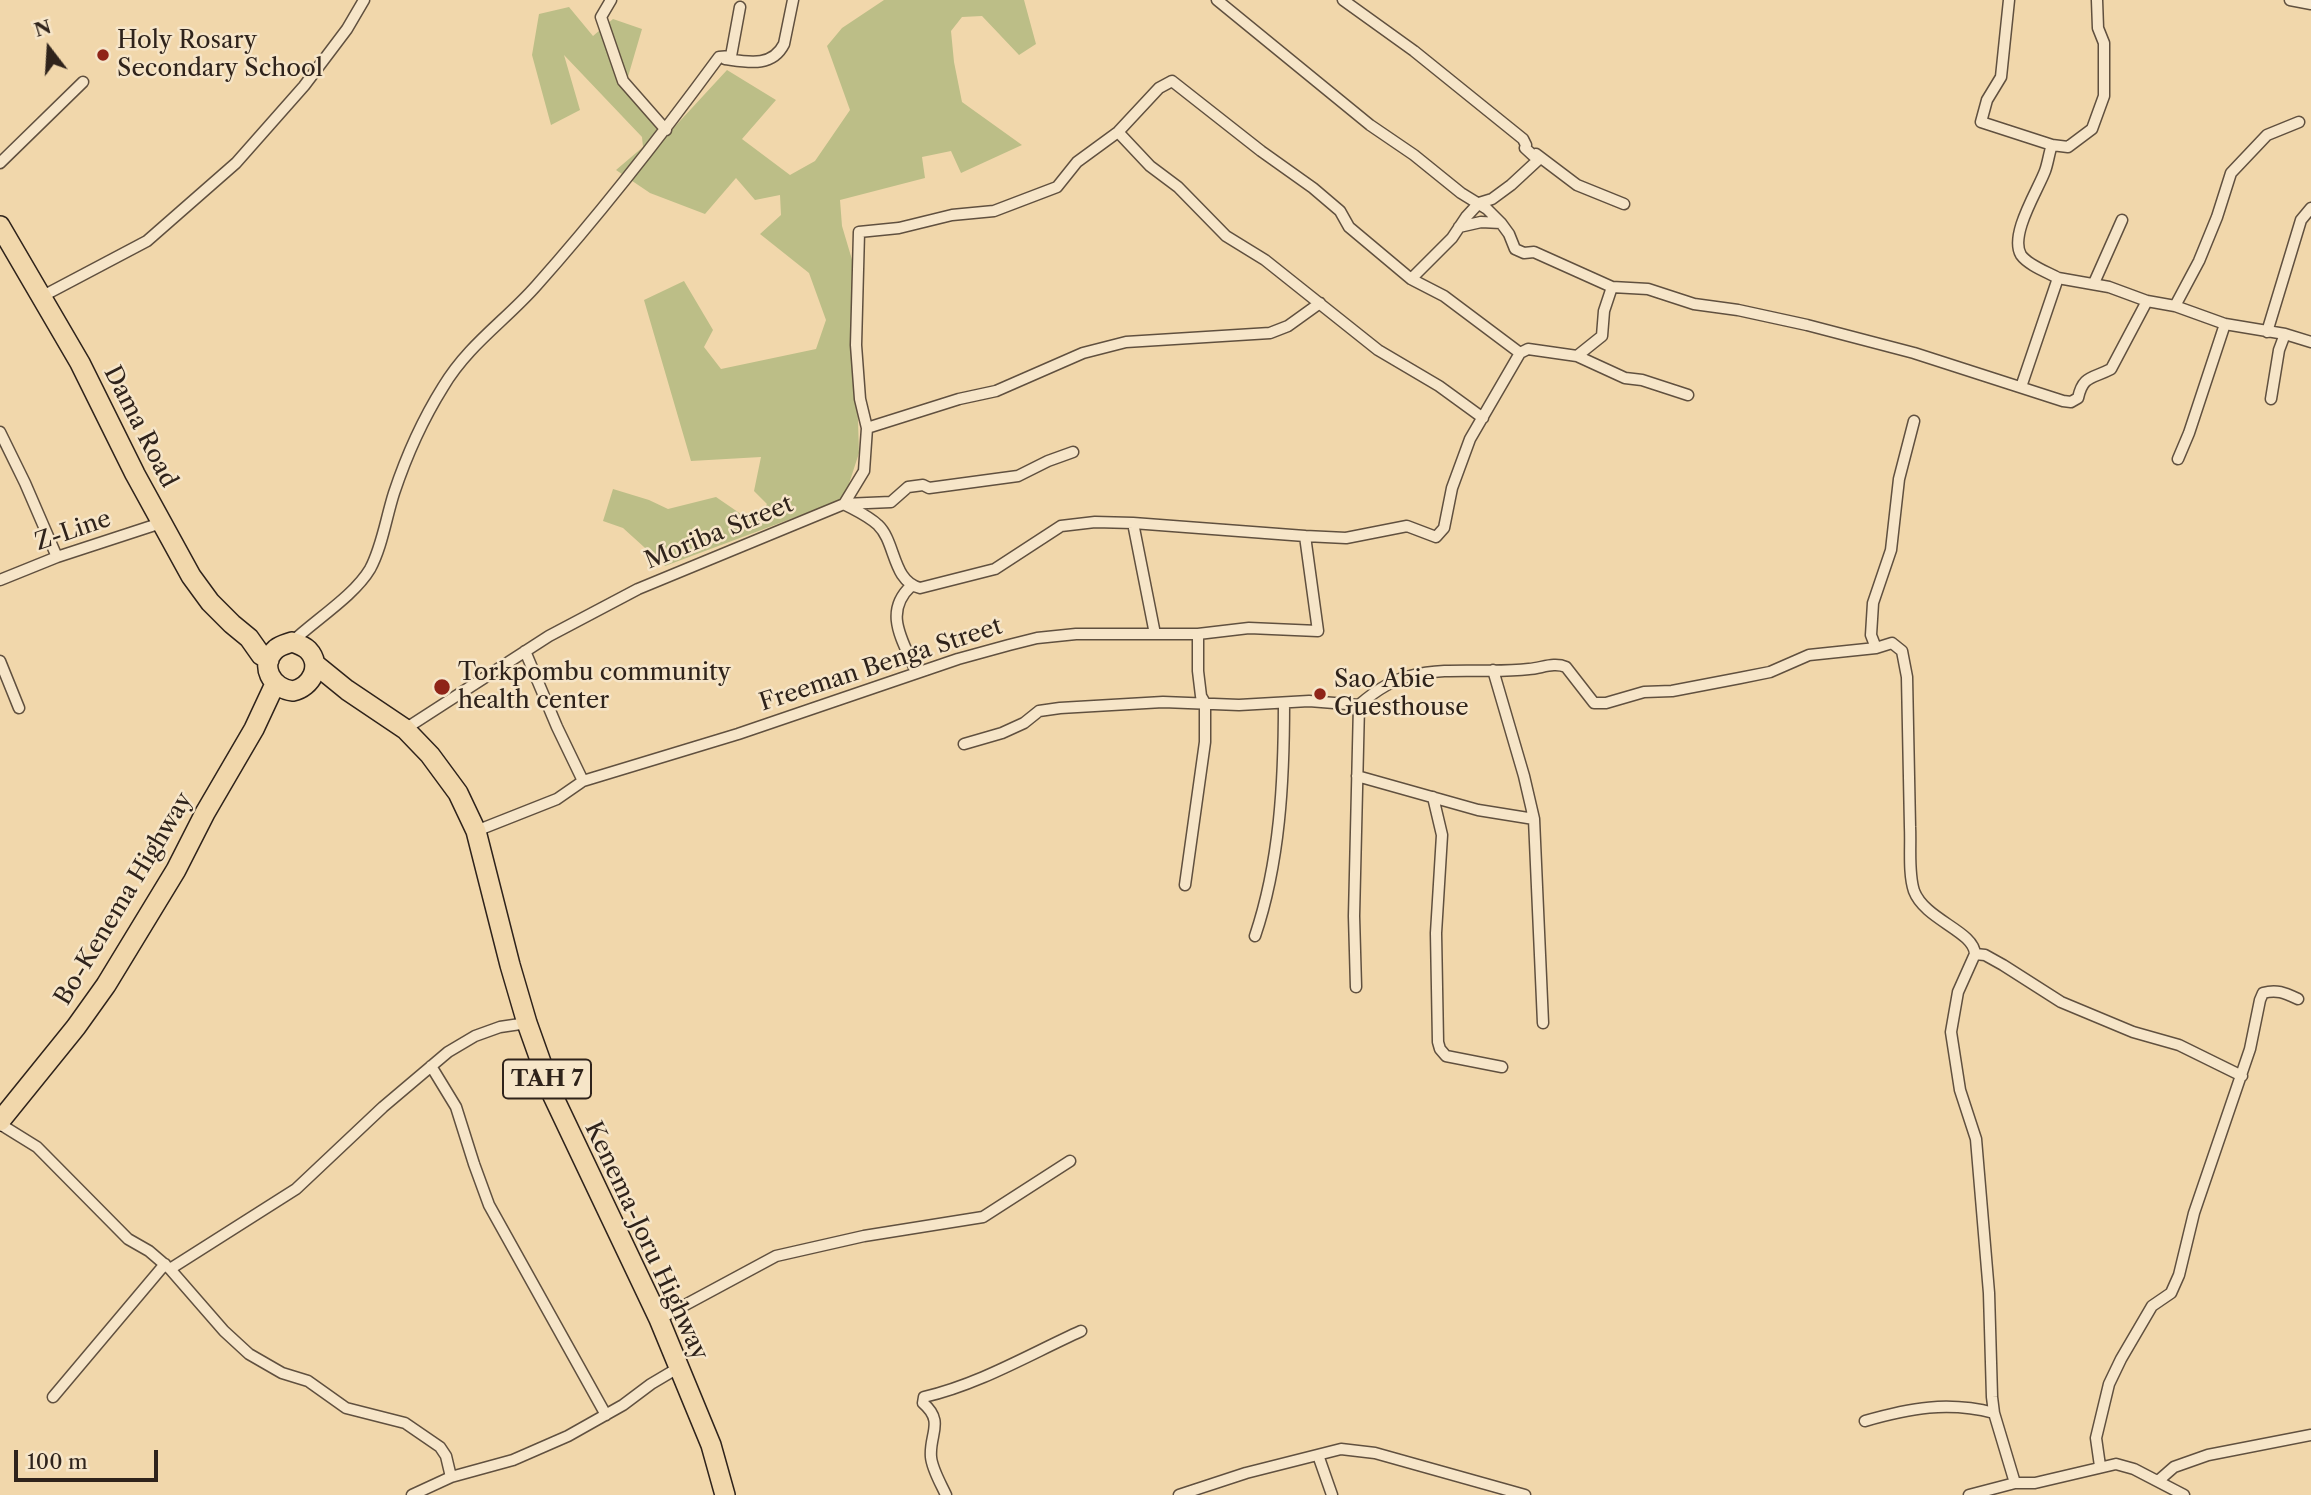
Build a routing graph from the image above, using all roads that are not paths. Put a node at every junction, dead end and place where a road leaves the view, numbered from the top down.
1 (364, 0) edge
2 (611, 0) edge
3 (793, 0) edge
4 (1217, 0) edge
5 (1343, 0) edge
6 (2009, 0) edge
7 (2097, 0) edge
8 (2290, 0) edge
9 (2311, 4) edge
10 (740, 7) dead end
11 (719, 57) junction
12 (83, 82) dead end
13 (2299, 122) dead end
14 (666, 130) junction
15 (1118, 132) junction
16 (1526, 145) junction
17 (2052, 145) junction
18 (0, 163) edge
19 (1479, 203) junction
20 (1624, 204) dead end
21 (2311, 208) edge
22 (2122, 220) dead end
23 (1501, 223) junction
24 (0, 226) edge
25 (1459, 227) junction
26 (2058, 278) junction
27 (1411, 279) junction
28 (2094, 283) junction
29 (1612, 287) junction
30 (41, 297) junction
31 (2147, 302) junction
32 (1320, 303) junction
33 (2175, 306) junction
34 (2225, 324) junction
35 (2267, 332) junction
36 (2286, 334) junction
37 (2311, 342) edge
38 (1520, 353) junction
39 (1577, 356) junction
40 (2021, 387) junction
41 (1688, 395) dead end
42 (2271, 399) dead end
43 (1483, 418) junction
44 (1913, 421) dead end
45 (867, 428) junction
46 (0, 432) edge
47 (1073, 452) dead end
48 (2178, 460) dead end
49 (844, 504) junction
50 (161, 523) junction
51 (1133, 523) junction
52 (1305, 536) junction
53 (57, 557) junction
54 (0, 580) edge
55 (911, 586) junction
56 (1154, 634) junction
57 (1198, 634) junction
58 (1876, 648) junction
59 (281, 649) junction
60 (525, 651) junction
61 (0, 661) edge
62 (1493, 670) junction
63 (916, 672) junction
64 (312, 673) junction
65 (281, 687) junction
66 (1205, 703) junction
67 (1284, 703) junction
68 (1359, 705) junction
69 (19, 708) dead end
70 (405, 729) junction
71 (964, 744) dead end
72 (1357, 776) junction
73 (583, 781) junction
74 (1433, 797) junction
75 (1534, 819) junction
76 (476, 831) junction
77 (1185, 885) dead end
78 (1255, 936) dead end
79 (1975, 954) junction
80 (1356, 987) dead end
81 (2298, 999) dead end
82 (527, 1023) junction
83 (1543, 1023) dead end
84 (431, 1066) junction
85 (1503, 1067) dead end
86 (2242, 1076) junction
87 (0, 1123) edge
88 (1070, 1161) dead end
89 (168, 1266) junction
90 (659, 1319) junction
91 (1082, 1331) dead end
92 (678, 1368) junction
93 (52, 1397) dead end
94 (1994, 1413) junction
95 (606, 1415) junction
96 (1865, 1421) dead end
97 (2311, 1435) edge
98 (1318, 1455) junction
99 (2100, 1466) junction
100 (452, 1477) junction
101 (2158, 1481) junction
102 (2015, 1483) junction
103 (2035, 1483) junction
104 (412, 1495) edge
105 (724, 1495) edge
106 (946, 1495) edge
107 (1179, 1495) edge
108 (1332, 1495) edge
109 (1525, 1495) edge
110 (1969, 1495) edge
111 (2036, 1495) edge
112 (2184, 1495) edge

1 - 30 street
2 - 14 street
3 - 11 street
4 - 19 street
5 - 16 street
6 - 17 street
7 - 17 street
8 - 9 street
10 - 11 street
11 - 14 street
12 - 18 street
13 - 33 street
14 - 59 street
15 - 27 street
15 - 32 street
15 - 45 street
16 - 19 street
16 - 20 street
17 - 26 street
19 - 23 street
19 - 25 street
21 - 35 street
22 - 28 street
23 - 25 street
23 - 29 street
24 - 30 highway, Dama Road
25 - 27 street
26 - 28 street
26 - 40 street
27 - 38 street
28 - 31 street
29 - 39 street
29 - 40 street
30 - 50 highway, Dama Road
31 - 33 street
31 - 40 street
32 - 43 street
32 - 45 street
33 - 34 street
34 - 35 street
34 - 48 street
35 - 36 street
36 - 37 street
36 - 42 street
38 - 39 street
38 - 43 street
39 - 41 street
43 - 52 street
44 - 58 street
45 - 49 street
46 - 53 street
47 - 49 street, Moriba Street
49 - 55 street
49 - 60 street, Moriba Street
50 - 53 street, Z-Line
50 - 59 highway, Dama Road
51 - 52 street
51 - 55 street
51 - 56 street
52 - 57 street, Freeman Benga Street
53 - 54 street, Z-Line
55 - 63 street
56 - 57 street, Freeman Benga Street
56 - 63 street, Freeman Benga Street
57 - 66 street
58 - 62 street
58 - 79 street
59 - 64 highway
59 - 65 highway
60 - 70 street, Moriba Street
60 - 73 street
61 - 69 street
62 - 68 street
62 - 75 street
63 - 73 street, Freeman Benga Street
64 - 65 highway
64 - 70 highway, Kenema-Joru Highway / TAH 7
65 - 87 highway, Bo-Kenema Highway
66 - 67 street
66 - 71 street
66 - 77 street
67 - 68 street
67 - 78 street
68 - 72 street
70 - 76 highway, Kenema-Joru Highway / TAH 7
72 - 74 street
72 - 80 street
73 - 76 street, Freeman Benga Street
74 - 75 street
74 - 85 street
75 - 83 street
76 - 82 highway, Kenema-Joru Highway / TAH 7
79 - 86 street
79 - 94 street
81 - 86 street
82 - 84 street
82 - 90 highway, Kenema-Joru Highway / TAH 7
84 - 89 street
84 - 95 street
86 - 99 street
87 - 89 street
88 - 90 street
89 - 93 street
89 - 100 street
90 - 92 highway, Kenema-Joru Highway / TAH 7
91 - 106 street
92 - 95 street
92 - 105 highway, Kenema-Joru Highway / TAH 7
94 - 96 street
94 - 102 street
95 - 100 street
97 - 101 street
98 - 107 street
98 - 108 street
98 - 109 street
99 - 101 street
99 - 103 street
100 - 104 street
101 - 112 street
102 - 103 street
102 - 110 street
103 - 111 street

